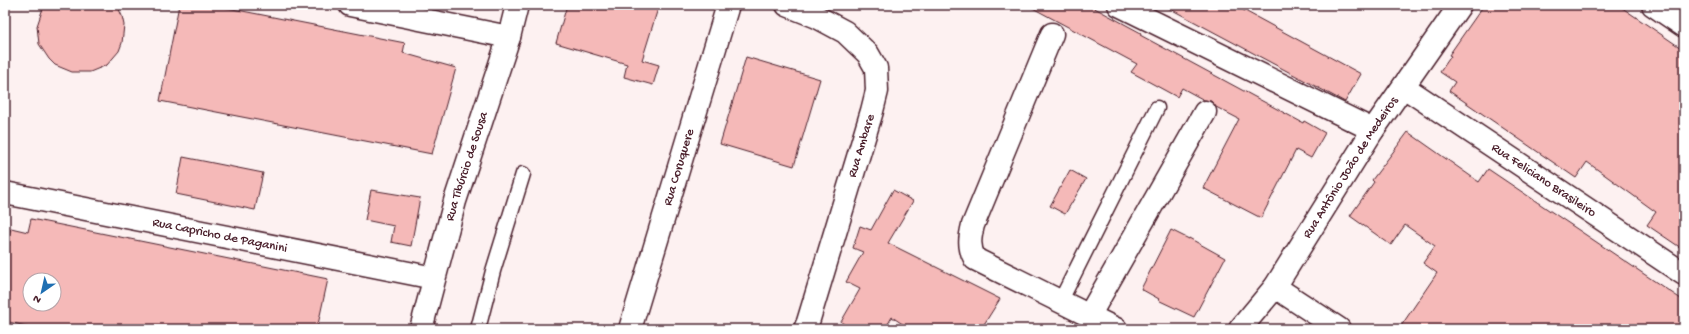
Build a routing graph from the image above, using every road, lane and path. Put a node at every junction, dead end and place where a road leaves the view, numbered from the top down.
1 (350, 5) edge
2 (517, 5) edge
3 (728, 5) edge
4 (787, 5) edge
5 (1119, 5) edge
6 (1460, 5) edge
7 (1653, 5) edge
8 (1684, 26) edge
9 (1052, 34) dead end
10 (509, 37) junction
11 (1404, 87) junction
12 (1157, 108) dead end
13 (1205, 112) dead end
14 (1373, 130) junction
15 (523, 174) dead end
16 (5, 193) edge
17 (1684, 274) edge
18 (434, 278) junction
19 (1275, 287) junction
20 (1060, 302) junction
21 (1089, 316) junction
22 (812, 327) edge
23 (421, 329) edge
24 (478, 329) edge
25 (630, 329) edge
26 (1116, 329) edge
27 (1240, 329) edge
28 (1340, 329) edge

1 - 10 street
2 - 10 street, Rua Tibúrcio de Sousa
3 - 25 street, Rua Coruquere
4 - 22 street, Rua Ambare
5 - 14 street
6 - 11 street, Rua Antônio João de Medeiros
7 - 8 street
9 - 20 street
10 - 18 street, Rua Tibúrcio de Sousa
11 - 14 street, Rua Antônio João de Medeiros
11 - 17 street, Rua Feliciano Brasileiro
12 - 20 lane
13 - 21 street
14 - 19 street, Rua Antônio João de Medeiros
15 - 24 lane
16 - 18 street, Rua Capricho de Paganini
18 - 23 street, Rua Tibúrcio de Sousa
19 - 27 street, Rua Antônio João de Medeiros
19 - 28 street
20 - 21 street
21 - 26 street

